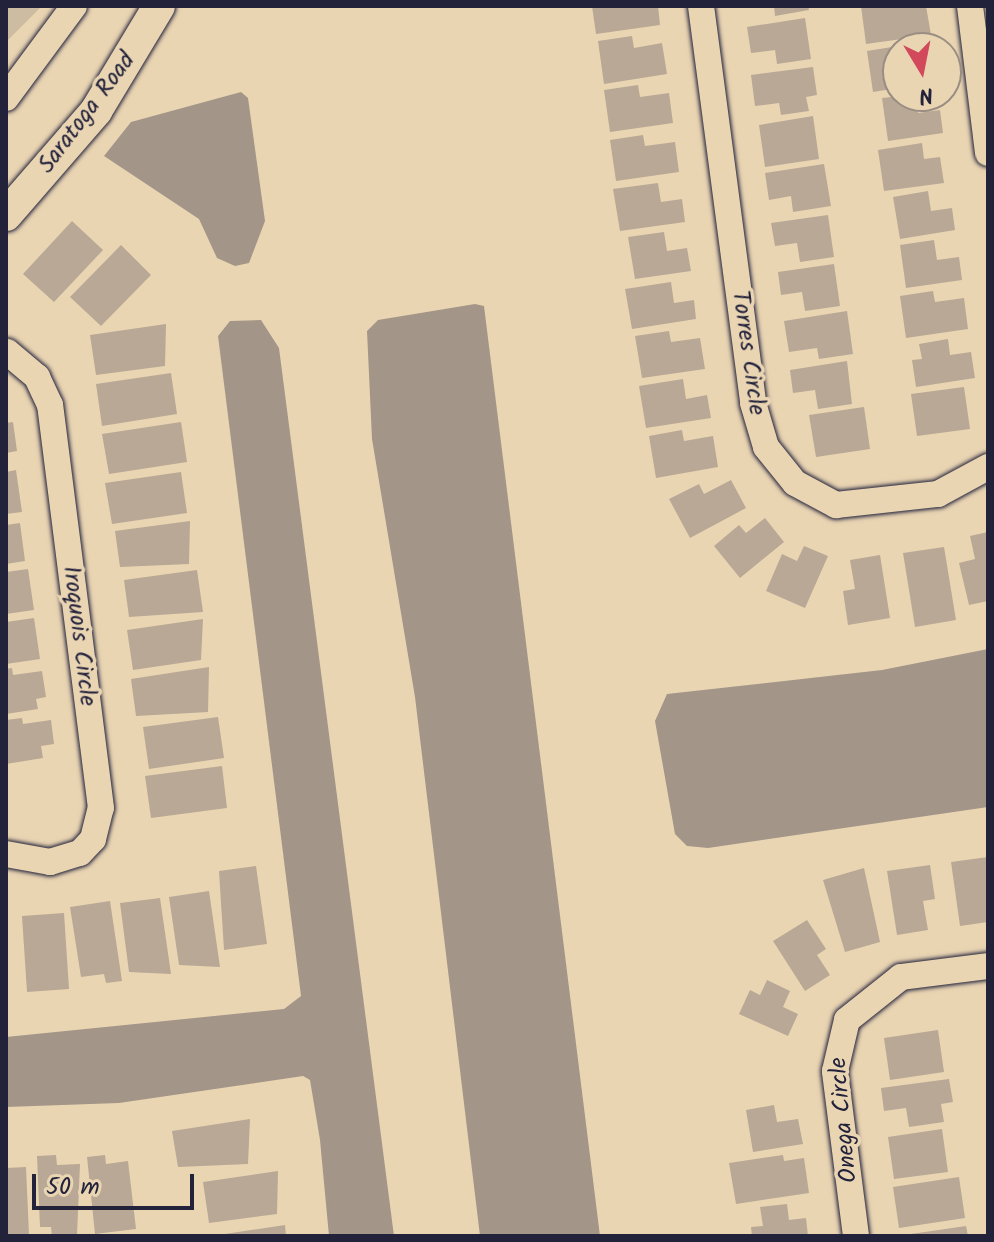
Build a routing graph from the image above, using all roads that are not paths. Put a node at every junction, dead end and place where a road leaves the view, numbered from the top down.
1 (74, 6) edge
2 (159, 6) edge
3 (701, 6) edge
4 (970, 6) edge
5 (982, 54) edge
6 (6, 98) edge
7 (988, 153) edge
8 (6, 215) edge
9 (7, 352) edge
10 (988, 467) edge
11 (6, 854) edge
12 (988, 966) edge
13 (856, 1236) edge

1 - 6 street
2 - 8 street, Saratoga Road
3 - 10 street, Torres Circle
4 - 5 street
5 - 7 street
9 - 11 street, Iroquois Circle
12 - 13 street, Onega Circle

